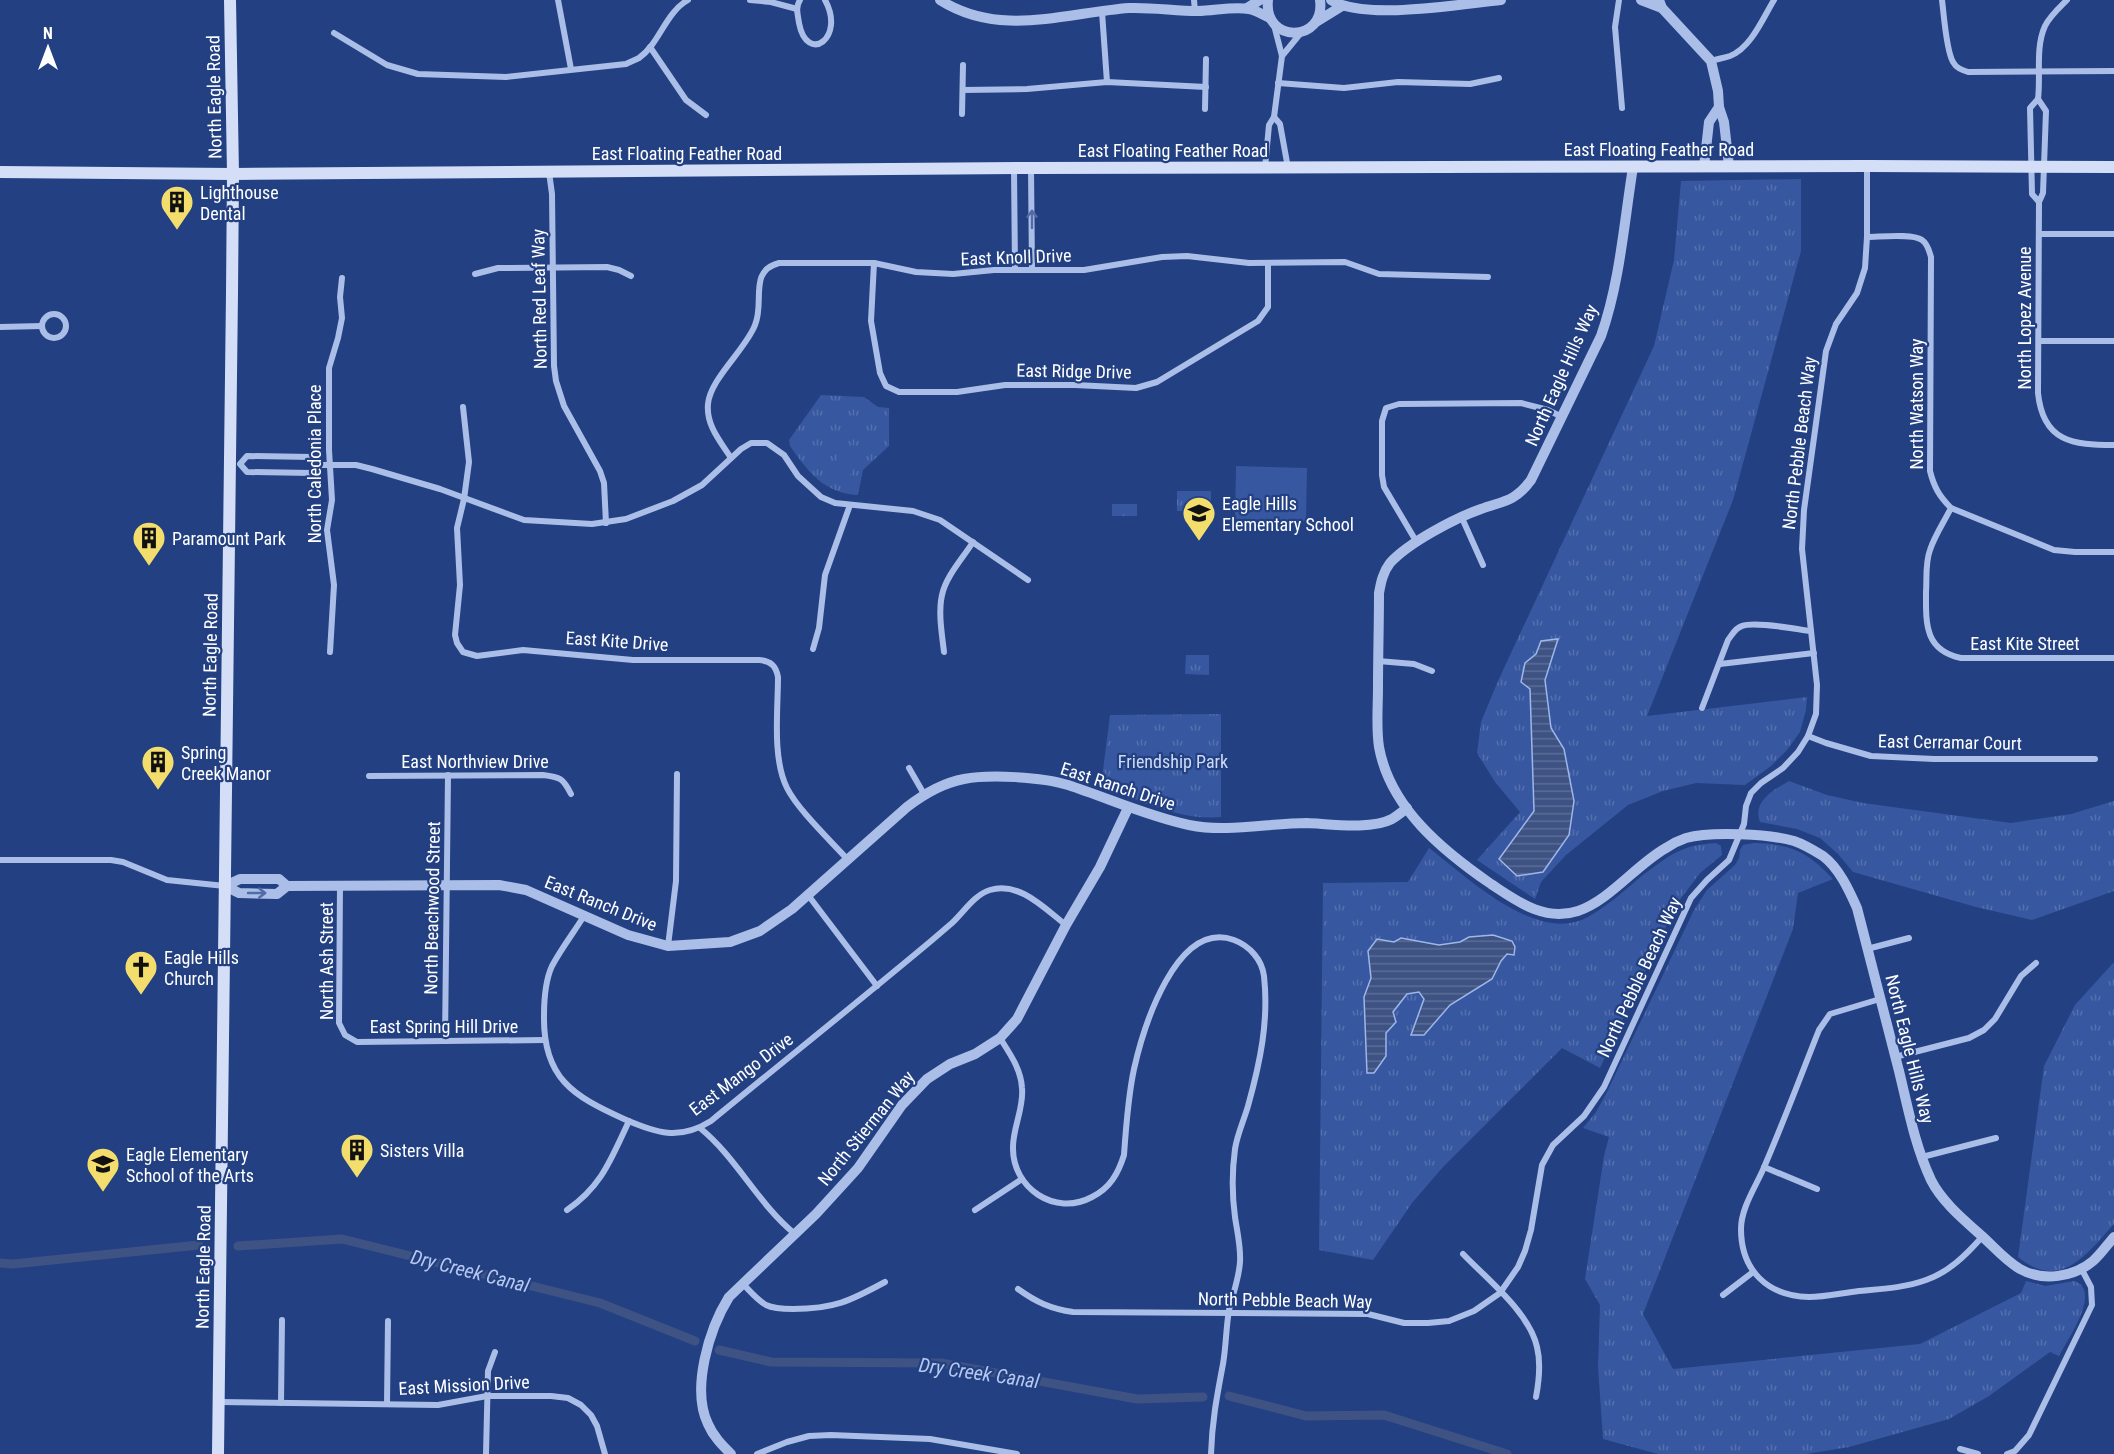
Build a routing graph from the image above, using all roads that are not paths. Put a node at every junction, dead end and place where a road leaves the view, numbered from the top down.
1 (230, 0) edge
2 (558, 0) edge
3 (688, 0) edge
4 (750, 0) edge
5 (800, 0) edge
6 (825, 0) edge
7 (940, 0) edge
8 (1260, 0) edge
9 (1268, 0) edge
10 (1320, 0) edge
11 (1331, 0) edge
12 (1501, 0) edge
13 (1619, 0) edge
14 (1641, 0) edge
15 (1774, 0) edge
16 (1942, 0) edge
17 (2067, 0) edge
18 (1660, 4) edge
19 (1194, 5) edge
20 (1342, 6) junction
21 (1247, 8) junction
22 (797, 9) junction
23 (1102, 12) junction
24 (1271, 21) junction
25 (1316, 22) junction
26 (1303, 32) junction
27 (334, 33) dead end
28 (650, 47) junction
29 (1282, 56) junction
30 (1206, 60) dead end
31 (1711, 61) junction
32 (963, 65) dead end
33 (572, 69) junction
34 (2114, 71) edge
35 (2040, 72) junction
36 (1499, 78) dead end
37 (1107, 82) junction
38 (1278, 83) junction
39 (1206, 87) junction
40 (963, 90) junction
41 (2037, 99) junction
42 (1719, 107) junction
43 (1622, 108) dead end
44 (1205, 109) dead end
45 (962, 114) dead end
46 (706, 115) dead end
47 (1274, 117) junction
48 (1729, 166) junction
49 (1867, 166) junction
50 (2031, 166) junction
51 (2044, 166) junction
52 (1632, 167) junction
53 (1704, 167) junction
54 (2114, 167) edge
55 (1014, 168) junction
56 (1031, 168) junction
57 (1265, 169) junction
58 (1288, 169) junction
59 (0, 172) edge
60 (549, 172) junction
61 (233, 174) junction
62 (2039, 202) junction
63 (2040, 234) junction
64 (2114, 234) edge
65 (1867, 237) junction
66 (874, 263) junction
67 (1268, 263) junction
68 (552, 267) junction
69 (1015, 270) junction
70 (1032, 270) junction
71 (475, 274) dead end
72 (631, 276) dead end
73 (1488, 277) dead end
74 (342, 278) dead end
75 (42, 326) dead end
76 (0, 327) edge
77 (2039, 341) junction
78 (2114, 341) edge
79 (463, 407) dead end
80 (1563, 417) junction
81 (2114, 445) edge
82 (731, 458) junction
83 (235, 464) junction
84 (315, 465) junction
85 (329, 465) junction
86 (464, 499) junction
87 (850, 506) junction
88 (1951, 508) junction
89 (1462, 518) junction
90 (606, 523) junction
91 (973, 542) junction
92 (1416, 542) junction
93 (2114, 552) edge
94 (1483, 565) dead end
95 (1028, 580) dead end
96 (1811, 631) junction
97 (813, 649) dead end
98 (330, 652) dead end
99 (944, 652) dead end
100 (1814, 653) junction
101 (2114, 658) edge
102 (1378, 661) junction
103 (1720, 664) junction
104 (1432, 671) dead end
105 (1702, 708) dead end
106 (1808, 736) junction
107 (2095, 759) dead end
108 (909, 768) dead end
109 (677, 774) dead end
110 (448, 775) junction
111 (369, 776) dead end
112 (571, 794) dead end
113 (924, 794) junction
114 (1128, 808) junction
115 (1407, 808) junction
116 (1739, 836) junction
117 (0, 860) edge
118 (848, 860) junction
119 (340, 885) junction
120 (447, 885) junction
121 (225, 886) junction
122 (808, 896) junction
123 (584, 916) junction
124 (1065, 925) junction
125 (1910, 938) dead end
126 (668, 946) junction
127 (1867, 949) junction
128 (2036, 963) dead end
129 (877, 986) junction
130 (1880, 999) junction
131 (345, 1035) joint
132 (1000, 1038) junction
133 (445, 1041) junction
134 (545, 1041) junction
135 (1895, 1057) junction
136 (629, 1121) junction
137 (700, 1128) junction
138 (1996, 1138) dead end
139 (1922, 1157) junction
140 (1764, 1167) junction
141 (1022, 1179) junction
142 (1817, 1189) dead end
143 (567, 1210) dead end
144 (975, 1210) dead end
145 (795, 1234) junction
146 (1983, 1237) junction
147 (2114, 1237) edge
148 (1462, 1254) dead end
149 (2081, 1268) junction
150 (1753, 1272) junction
151 (885, 1282) dead end
152 (742, 1283) junction
153 (1018, 1289) dead end
154 (1500, 1293) junction
155 (1724, 1295) dead end
156 (1229, 1313) junction
157 (282, 1320) dead end
158 (388, 1321) dead end
159 (495, 1352) dead end
160 (487, 1396) junction
161 (1536, 1397) dead end
162 (220, 1402) junction
163 (281, 1403) junction
164 (387, 1404) junction
165 (965, 1445) junction
166 (1960, 1449) dead end
167 (218, 1454) edge
168 (486, 1454) edge
169 (605, 1454) edge
170 (730, 1454) edge
171 (757, 1454) edge
172 (965, 1454) edge
173 (1017, 1454) edge
174 (1211, 1454) edge
175 (1978, 1454) edge
176 (2007, 1454) edge

1 - 61 main road, North Eagle Road
2 - 33 street
3 - 28 street
4 - 22 street
5 - 22 street
6 - 22 street
7 - 23 street
8 - 21 street
9 - 24 street
10 - 25 street
11 - 20 street
12 - 20 street
13 - 43 street
14 - 18 street
15 - 31 street
16 - 35 street
17 - 35 street, North Lopez Avenue
18 - 31 street
19 - 21 street
19 - 23 street
20 - 25 street
21 - 24 street
23 - 37 street
24 - 26 street
24 - 29 street
25 - 26 street
26 - 29 street
27 - 33 street
28 - 33 street
28 - 46 street
29 - 38 street
30 - 39 street
31 - 42 street
32 - 40 street
34 - 35 street
35 - 41 street, North Lopez Avenue
36 - 38 street
37 - 39 street
37 - 40 street
38 - 47 street
39 - 44 street
40 - 45 street
41 - 50 street, North Lopez Avenue
41 - 51 street, North Lopez Avenue
42 - 48 street
42 - 53 street
47 - 57 street
47 - 58 street
48 - 49 main road, East Floating Feather Road
48 - 53 main road, East Floating Feather Road
49 - 50 main road, East Floating Feather Road
49 - 65 street, North Pebble Beach Way
50 - 51 main road, East Floating Feather Road
50 - 62 street, North Lopez Avenue
51 - 54 main road, East Floating Feather Road
51 - 62 street, North Lopez Avenue
52 - 53 main road, East Floating Feather Road
52 - 58 main road, East Floating Feather Road
52 - 80 street, North Eagle Hills Way
55 - 56 main road, East Floating Feather Road
55 - 60 main road, East Floating Feather Road
55 - 69 street
56 - 57 main road, East Floating Feather Road
70 -> 56 street
57 - 58 main road, East Floating Feather Road
59 - 61 main road, East Floating Feather Road
60 - 61 main road, East Floating Feather Road
60 - 68 street, North Red Leaf Way
61 - 83 main road, North Eagle Road
62 - 63 street, North Lopez Avenue
63 - 64 street
63 - 77 street, North Lopez Avenue
65 - 88 street, North Watson Way
65 - 96 street, North Pebble Beach Way
66 - 67 street, East Ridge Drive
66 - 69 street, East Knoll Drive
66 - 82 street, East Knoll Drive
67 - 70 street, East Knoll Drive
67 - 73 street, East Knoll Drive
68 - 71 street
68 - 72 street
68 - 90 street, North Red Leaf Way
69 - 70 street, East Knoll Drive
74 - 85 street, North Caledonia Place
75 - 76 street
77 - 78 street
77 - 81 street, North Lopez Avenue
79 - 86 street
80 - 89 street, North Eagle Hills Way
80 - 92 street
82 - 87 street
82 - 90 street
83 - 84 street
83 - 84 street
83 - 121 main road, North Eagle Road
84 - 85 street
85 - 86 street
85 - 98 street, North Caledonia Place
86 - 90 street
86 - 118 street, East Kite Drive
87 - 91 street
87 - 97 street
88 - 93 street
88 - 101 street, East Kite Street
89 - 92 street, North Eagle Hills Way
89 - 94 street
91 - 95 street
91 - 99 street
92 - 102 street, North Eagle Hills Way
96 - 100 street, North Pebble Beach Way
96 - 103 street
100 - 103 street
100 - 106 street, North Pebble Beach Way
102 - 104 street
102 - 115 street, North Eagle Hills Way
103 - 105 street
106 - 107 street, East Cerramar Court
106 - 116 street, North Pebble Beach Way
108 - 113 street
109 - 126 street
110 - 111 street, East Northview Drive
110 - 112 street, East Northview Drive
110 - 120 street, North Beachwood Street
113 - 114 street, East Ranch Drive
113 - 118 street, East Ranch Drive
114 - 115 street, East Ranch Drive
114 - 124 street, North Stierman Way
115 - 116 street, North Eagle Hills Way
116 - 127 street, North Eagle Hills Way
116 - 154 street, North Pebble Beach Way
117 - 121 street
118 - 122 street, East Ranch Drive
119 - 120 street, East Ranch Drive
119 - 121 street, East Ranch Drive
119 - 131 street, North Ash Street
120 - 123 street, East Ranch Drive
120 - 133 street, North Beachwood Street
121 - 162 main road, North Eagle Road
122 - 126 street, East Ranch Drive
122 - 129 street
123 - 126 street, East Ranch Drive
123 - 134 street, East Mango Drive
124 - 129 street, East Mango Drive
124 - 132 street, North Stierman Way
125 - 127 street
127 - 130 street, North Eagle Hills Way
128 - 135 street
129 - 137 street, East Mango Drive
130 - 135 street, North Eagle Hills Way
130 - 140 street
131 - 133 street, East Spring Hill Drive
132 - 141 street
132 - 145 street, North Stierman Way
133 - 134 street, East Spring Hill Drive
134 - 136 street, East Mango Drive
135 - 139 street, North Eagle Hills Way
136 - 137 street, East Mango Drive
136 - 143 street
137 - 145 street
138 - 139 street
139 - 146 street, North Eagle Hills Way
140 - 142 street
140 - 150 street
141 - 144 street
141 - 156 street
145 - 152 street, North Stierman Way
146 - 149 street, North Eagle Hills Way
146 - 150 street
147 - 149 street, North Eagle Hills Way
148 - 154 street
149 - 176 street
150 - 155 street
151 - 152 street
152 - 170 street, North Stierman Way
153 - 156 street, North Pebble Beach Way
154 - 156 street, North Pebble Beach Way
154 - 161 street
156 - 174 street
157 - 163 street
158 - 164 street
159 - 160 street
160 - 164 street, East Mission Drive
160 - 168 street
160 - 169 street, East Mission Drive
162 - 163 street, East Mission Drive
162 - 167 main road, North Eagle Road
163 - 164 street, East Mission Drive
165 - 171 street
165 - 172 street
165 - 173 street
166 - 175 street

